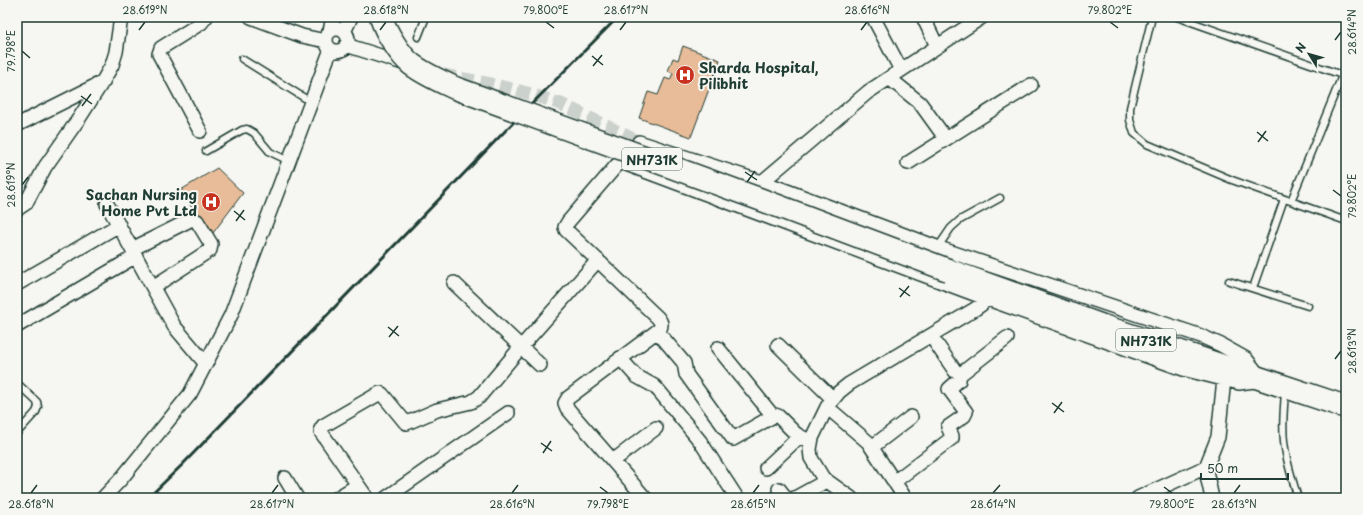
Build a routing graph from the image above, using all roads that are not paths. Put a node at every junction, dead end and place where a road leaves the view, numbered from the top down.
1 (121, 17) edge
2 (206, 17) edge
3 (333, 17) edge
4 (350, 17) edge
5 (381, 17) edge
6 (426, 17) edge
7 (873, 17) edge
8 (923, 17) edge
9 (982, 17) edge
10 (1152, 17) edge
11 (1177, 17) edge
12 (259, 18) edge
13 (344, 32) junction
14 (418, 37) dead end
15 (329, 40) junction
16 (346, 45) junction
17 (937, 46) junction
18 (242, 59) dead end
19 (1346, 66) edge
20 (901, 70) junction
21 (437, 74) tunnel mouth
22 (1342, 76) junction
23 (889, 78) junction
24 (103, 81) junction
25 (1031, 85) dead end
26 (311, 102) junction
27 (17, 125) edge
28 (200, 130) dead end
29 (946, 139) junction
30 (639, 142) tunnel mouth
31 (206, 151) dead end
32 (289, 162) junction
33 (908, 163) dead end
34 (762, 182) junction
35 (1000, 198) dead end
36 (1284, 199) junction
37 (1292, 201) junction
38 (107, 204) dead end
39 (17, 209) edge
40 (1346, 221) edge
41 (119, 225) junction
42 (938, 247) junction
43 (134, 253) junction
44 (598, 260) junction
45 (1229, 281) dead end
46 (454, 283) dead end
47 (17, 284) edge
48 (153, 287) junction
49 (1252, 288) junction
50 (985, 298) junction
51 (1308, 306) dead end
52 (17, 326) edge
53 (656, 331) junction
54 (931, 336) junction
55 (1008, 338) dead end
56 (778, 345) dead end
57 (521, 347) junction
58 (718, 348) dead end
59 (620, 358) junction
60 (206, 364) junction
61 (540, 365) dead end
62 (960, 373) junction
63 (1224, 379) junction
64 (1262, 380) junction
65 (17, 382) edge
66 (1286, 387) junction
67 (830, 403) junction
68 (1346, 407) edge
69 (508, 413) dead end
70 (773, 416) junction
71 (912, 417) dead end
72 (656, 428) dead end
73 (17, 432) edge
74 (806, 439) junction
75 (872, 447) junction
76 (613, 461) junction
77 (1206, 467) junction
78 (766, 468) dead end
79 (285, 478) dead end
80 (826, 481) junction
81 (894, 482) junction
82 (358, 485) junction
83 (847, 497) edge
84 (103, 498) edge
85 (297, 498) edge
86 (337, 498) edge
87 (366, 498) edge
88 (386, 498) edge
89 (645, 498) edge
90 (737, 498) edge
91 (795, 498) edge
92 (905, 498) edge
93 (1138, 498) edge
94 (1212, 498) edge
95 (1298, 498) edge

1 - 24 street
2 - 28 street
3 - 15 street
4 - 13 street
5 - 64 highway, NH731K, bridge
6 - 14 lane
7 - 20 street
8 - 17 street
9 - 17 street
10 - 36 lane
11 - 22 lane
12 - 15 street
13 - 15 street
13 - 16 street
15 - 16 street
15 - 26 street
16 - 21 street
17 - 20 street
18 - 26 lane
19 - 22 lane
20 - 23 street
22 - 37 lane
23 - 29 street
23 - 34 street
24 - 27 street
24 - 39 street
25 - 29 street
26 - 32 street
29 - 33 street
30 - 34 street
31 - 32 lane
32 - 60 street
34 - 42 street
35 - 42 lane
36 - 37 lane
36 - 49 lane
37 - 40 lane
38 - 41 street
41 - 43 street
41 - 47 street
42 - 64 street
43 - 48 street
43 - 48 street
43 - 52 street
44 - 50 street
44 - 53 street
44 - 57 street
45 - 49 lane
46 - 57 street
48 - 60 street
49 - 51 lane
50 - 54 street
50 - 63 street
53 - 59 street
53 - 70 street
54 - 62 street
54 - 67 street
55 - 62 street
56 - 67 street
57 - 61 street
57 - 82 street
58 - 70 street
59 - 76 street
59 - 90 street
60 - 84 street
62 - 81 street
63 - 64 street
63 - 77 street
64 - 66 highway, NH731K
65 - 73 lane
66 - 68 highway, NH731K
66 - 95 lane
67 - 74 street
67 - 75 street
69 - 88 street
70 - 74 street
71 - 75 street
72 - 76 street
74 - 78 street
74 - 80 street
75 - 81 street
76 - 89 street
77 - 93 street
77 - 94 street
79 - 85 street
80 - 83 street
80 - 91 street
81 - 92 street
82 - 86 street
82 - 87 street

